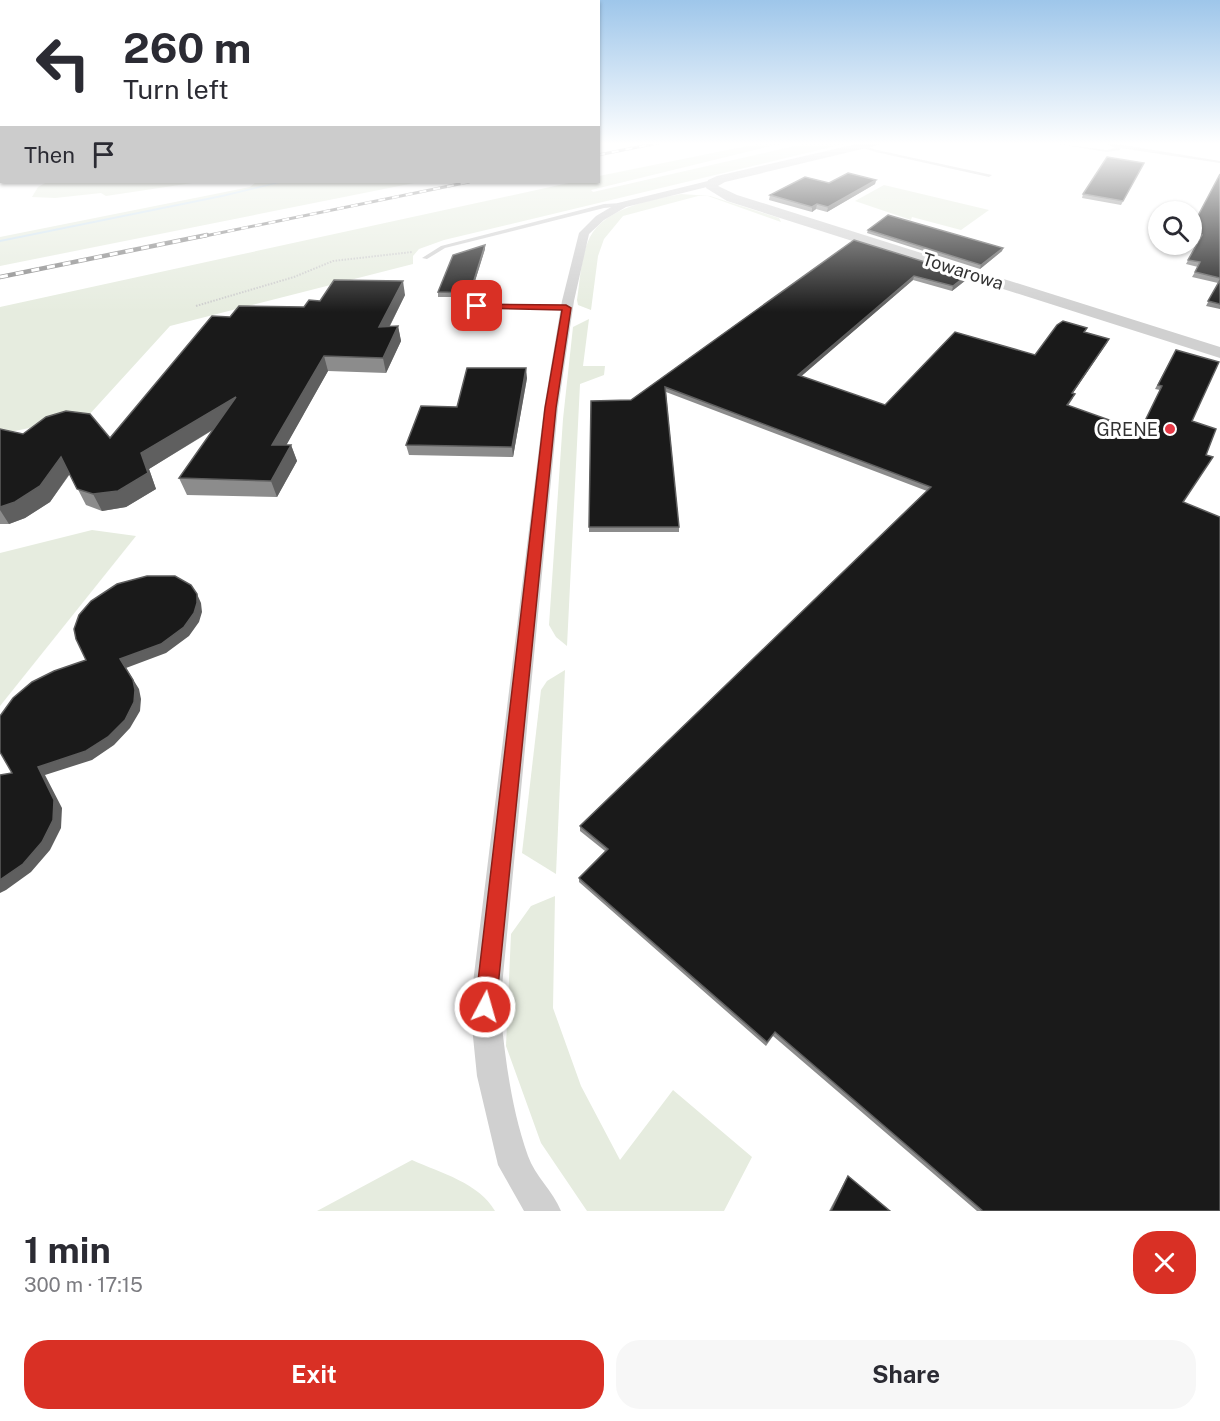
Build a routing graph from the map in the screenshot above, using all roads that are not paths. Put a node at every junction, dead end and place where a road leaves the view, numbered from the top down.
1 (644, 200) edge
2 (737, 200) edge
3 (622, 205) junction
4 (425, 258) dead end
5 (477, 306) dead end
6 (566, 308) junction
7 (1220, 353) edge
8 (536, 1207) edge

1 - 3 street
2 - 7 street, Towarowa
3 - 4 lane
3 - 6 street
5 - 6 lane
6 - 8 street

